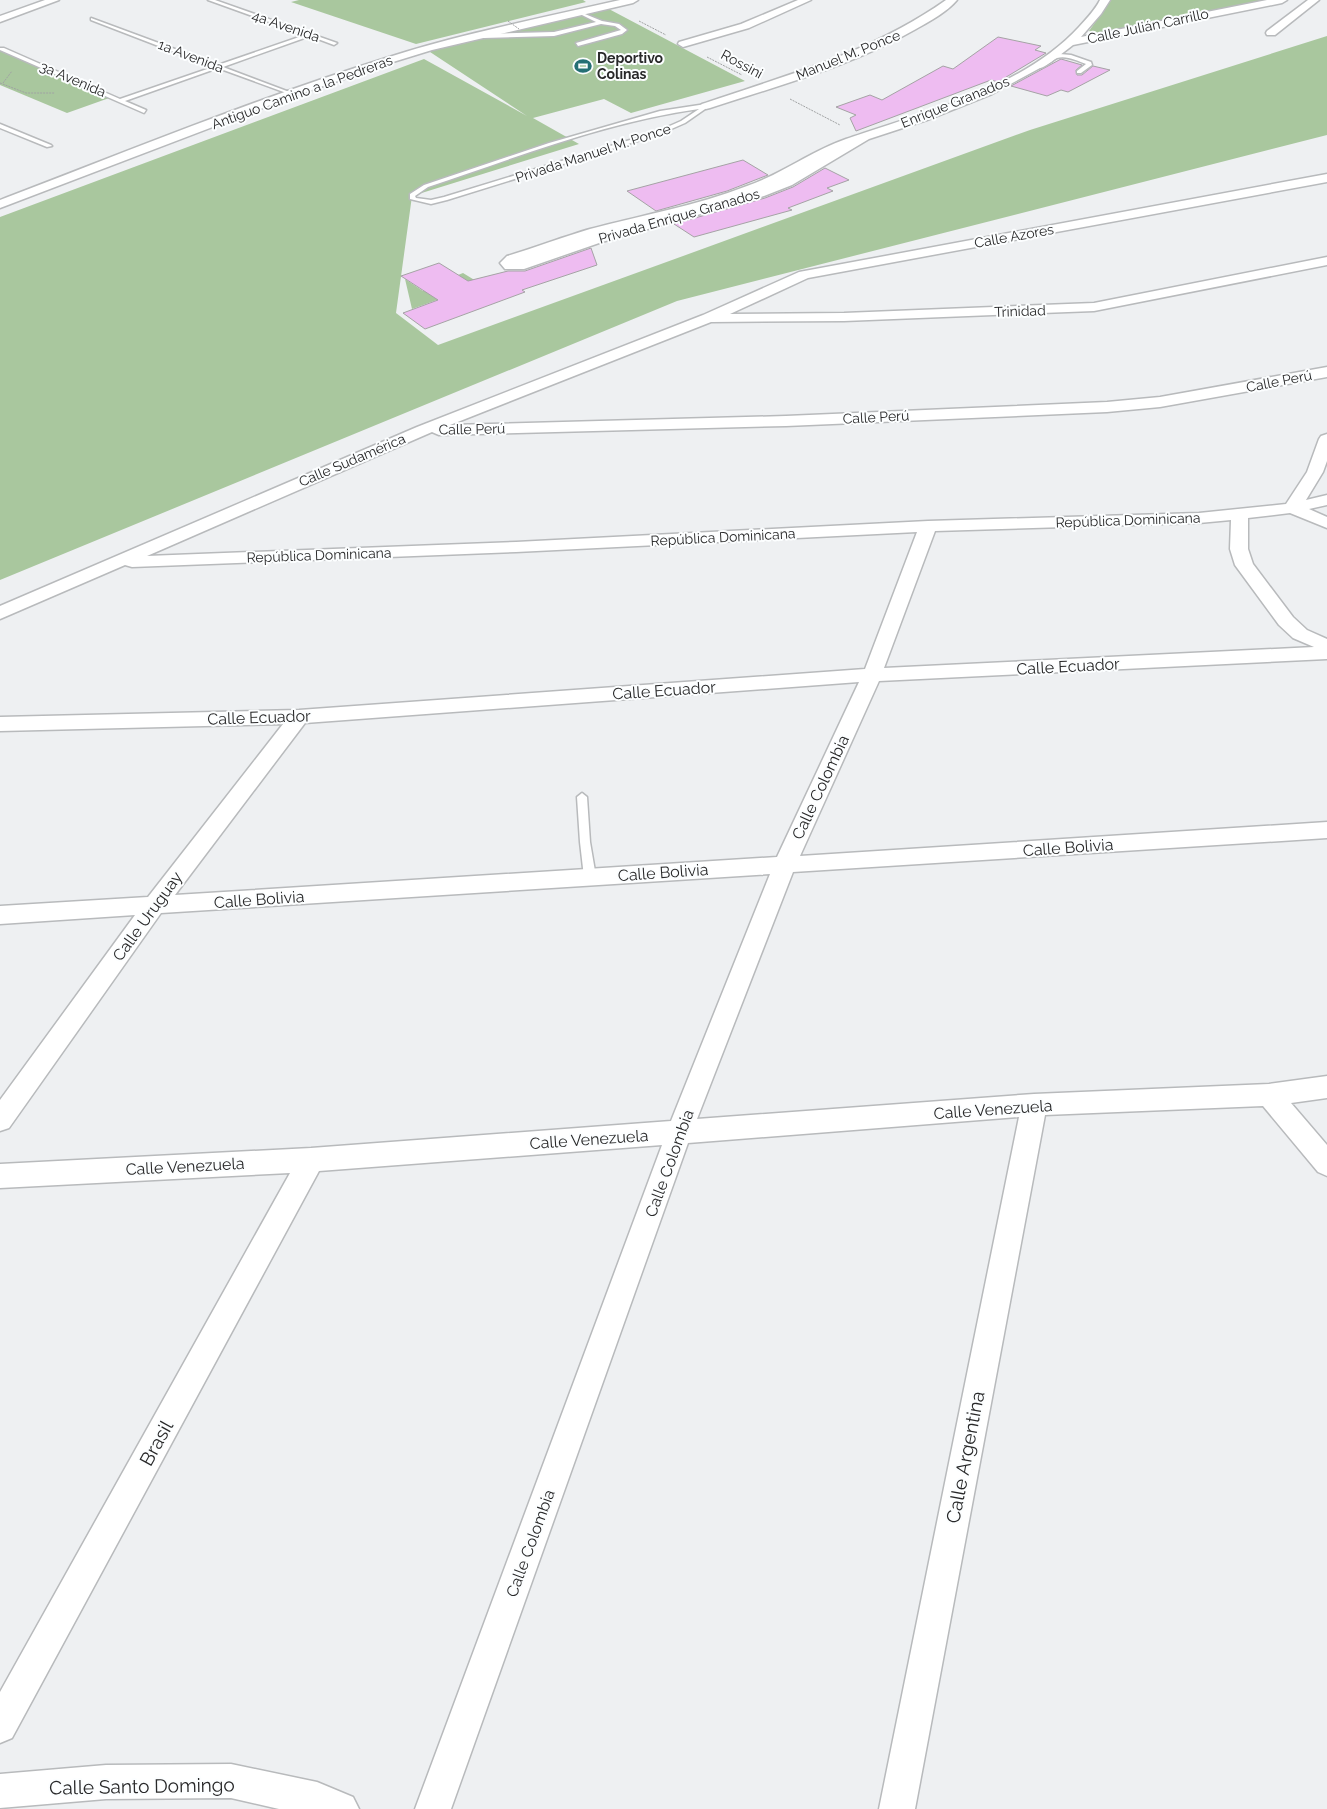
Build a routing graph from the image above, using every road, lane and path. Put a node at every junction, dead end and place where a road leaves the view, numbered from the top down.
1 (54, 0) edge
2 (210, 0) edge
3 (633, 0) edge
4 (806, 0) edge
5 (952, 0) edge
6 (1105, 0) edge
7 (1282, 0) edge
8 (1314, 0) edge
9 (611, 6) junction
10 (582, 13) junction
11 (0, 19) edge
12 (93, 19) dead end
13 (508, 21) dead end
14 (600, 22) junction
15 (520, 29) dead end
16 (1271, 33) dead end
17 (309, 35) junction
18 (483, 36) junction
19 (1073, 42) junction
20 (334, 43) dead end
21 (578, 44) dead end
22 (683, 44) junction
23 (2, 49) dead end
24 (217, 66) junction
25 (1034, 67) junction
26 (1079, 72) dead end
27 (764, 87) junction
28 (290, 94) junction
29 (122, 100) junction
30 (706, 106) junction
31 (144, 111) dead end
32 (0, 126) edge
33 (865, 137) junction
34 (49, 146) dead end
35 (1327, 178) edge
36 (0, 204) edge
37 (1327, 261) edge
38 (708, 318) junction
39 (1327, 372) edge
40 (423, 430) junction
41 (1327, 439) edge
42 (1327, 500) edge
43 (1292, 508) junction
44 (1240, 515) junction
45 (1327, 523) edge
46 (928, 526) junction
47 (118, 562) junction
48 (0, 613) edge
49 (1327, 646) edge
50 (1327, 653) edge
51 (872, 675) junction
52 (299, 717) junction
53 (0, 724) edge
54 (582, 797) dead end
55 (1327, 830) edge
56 (785, 864) junction
57 (590, 877) junction
58 (154, 906) junction
59 (0, 915) edge
60 (1327, 1087) edge
61 (1269, 1094) junction
62 (1034, 1105) junction
63 (0, 1120) edge
64 (679, 1132) junction
65 (311, 1160) junction
66 (1327, 1164) edge
67 (0, 1176) edge
68 (0, 1726) edge
69 (0, 1791) edge
70 (341, 1809) edge
71 (433, 1809) edge
72 (897, 1809) edge

1 - 11 street
2 - 17 lane, 4a Avenida
3 - 9 street, Antiguo Camino a la Pedreras
4 - 22 street
5 - 27 street, Manuel M. Ponce
6 - 19 street, Enrique Granados
7 - 19 street, Calle Julián Carrillo
8 - 16 street
9 - 10 street, Antiguo Camino a la Pedreras
9 - 22 path, Rossini
10 - 14 lane
10 - 18 street, Antiguo Camino a la Pedreras
12 - 24 lane, 1a Avenida
13 - 15 path, bridge
14 - 18 lane
14 - 21 lane
17 - 20 lane, 4a Avenida
17 - 24 lane
18 - 28 street, Antiguo Camino a la Pedreras
19 - 25 street, Enrique Granados
22 - 27 path, Rossini
23 - 29 lane, 3a Avenida
24 - 28 lane, 1a Avenida
24 - 29 lane
25 - 26 lane
25 - 33 street, Enrique Granados
27 - 30 street, Privada Manuel M. Ponce
27 - 33 path, Rossini
28 - 36 street, Antiguo Camino a la Pedreras
29 - 31 lane, 3a Avenida
30 - 30 lane, Privada Manuel M. Ponce
32 - 34 lane
33 - 33 street, Privada Enrique Granados
35 - 38 street, Calle Azores
37 - 38 street, Trinidad
38 - 40 street, Calle Sudamérica
39 - 40 street, Calle Perú
40 - 47 street, Calle Sudamérica
41 - 43 street
42 - 43 street, República Dominicana
43 - 44 street, República Dominicana
43 - 45 street
44 - 46 street, República Dominicana
44 - 49 street
46 - 47 street, República Dominicana
46 - 51 street, Calle Colombia
47 - 48 street, Calle Sudamérica
50 - 51 street, Calle Ecuador
51 - 52 street, Calle Ecuador
51 - 56 street, Calle Colombia
52 - 53 street, Calle Ecuador
52 - 58 street, Calle Uruguay
54 - 57 lane
55 - 56 street, Calle Bolivia
56 - 57 street, Calle Bolivia
56 - 64 street, Calle Colombia
57 - 58 street, Calle Bolivia
58 - 59 street, Calle Bolivia
58 - 63 street, Calle Uruguay
60 - 61 street, Calle Venezuela
61 - 62 street, Calle Venezuela
61 - 66 street
62 - 64 street, Calle Venezuela
62 - 72 street, Calle Argentina
64 - 65 street, Calle Venezuela
64 - 71 street, Calle Colombia
65 - 67 street, Calle Venezuela
65 - 68 street, Brasil
69 - 70 street, Calle Santo Domingo

